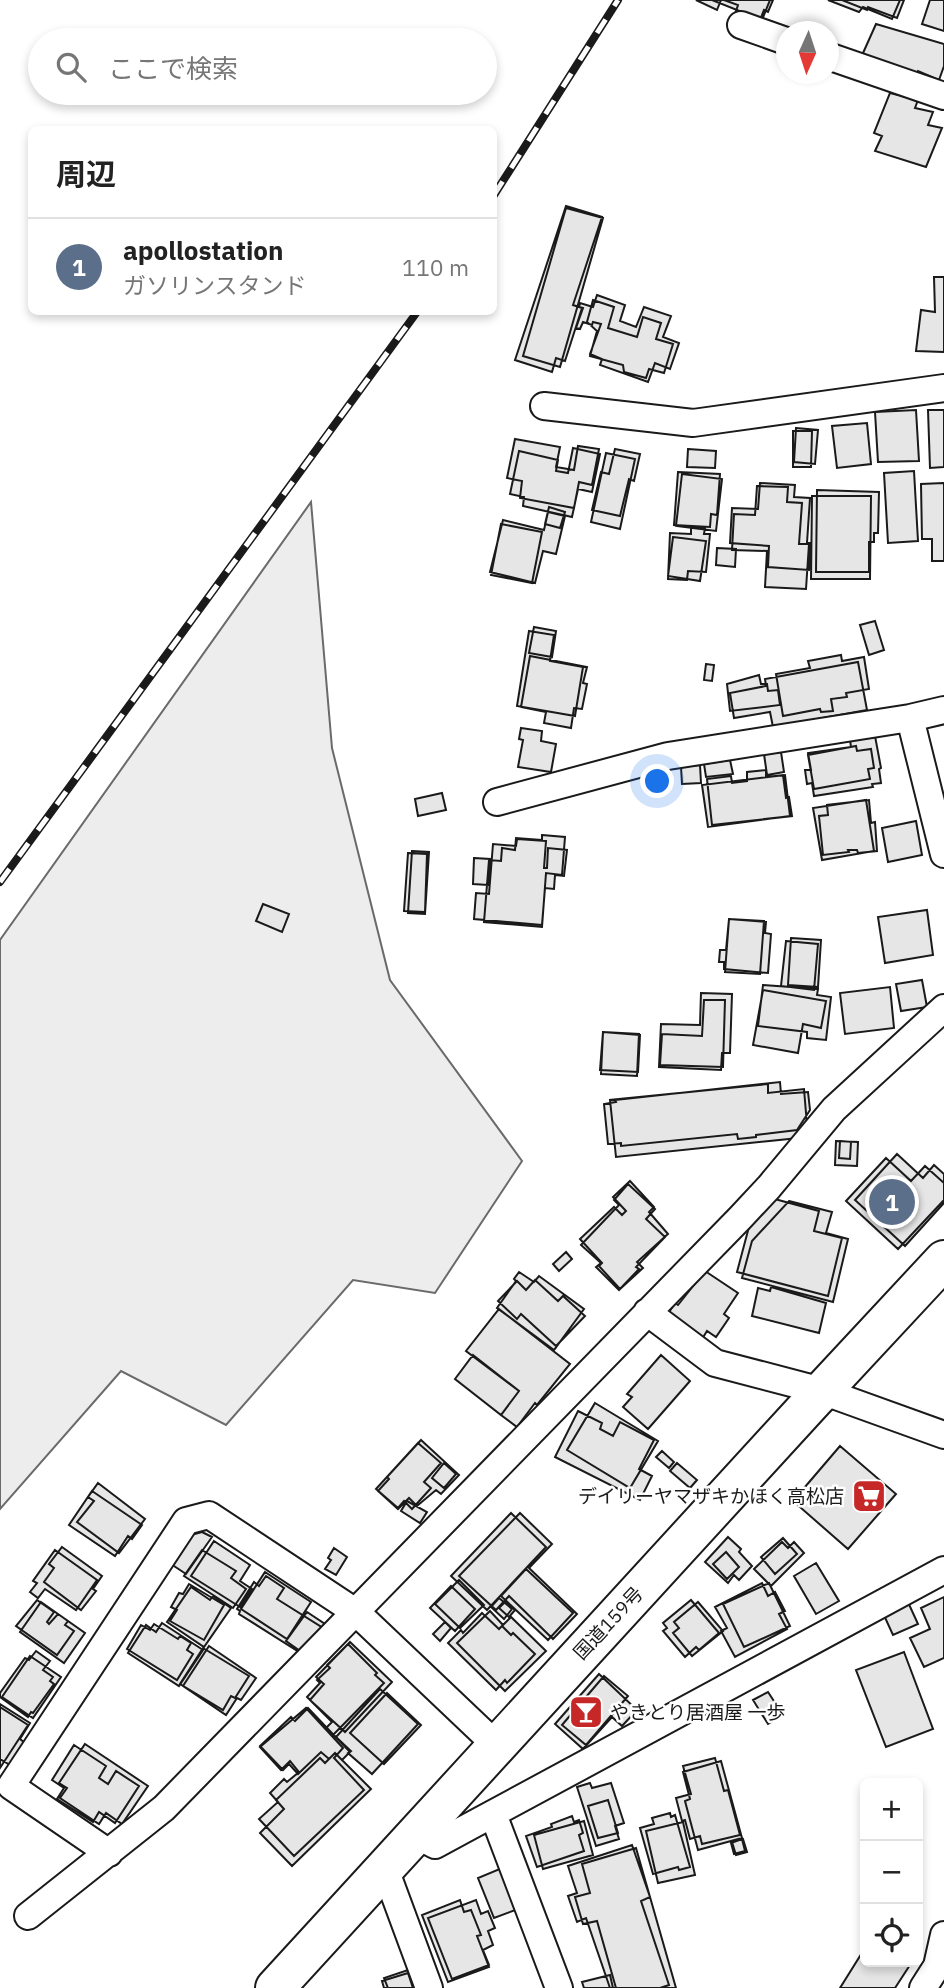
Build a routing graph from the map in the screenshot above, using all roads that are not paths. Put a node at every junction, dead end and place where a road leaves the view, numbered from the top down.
1 (741, 26) dead end
2 (776, 38) edge
3 (839, 60) edge
4 (944, 96) edge
5 (944, 388) edge
6 (544, 406) dead end
7 (944, 710) edge
8 (909, 718) junction
9 (497, 802) dead end
10 (944, 854) edge
11 (944, 1007) edge
12 (944, 1261) edge
13 (647, 1312) junction
14 (822, 1391) junction
15 (944, 1435) edge
16 (944, 1570) edge
17 (356, 1613) junction
18 (496, 1745) junction
19 (493, 1814) junction
20 (416, 1835) junction
21 (109, 1853) junction
22 (386, 1870) junction
23 (28, 1916) dead end
24 (944, 1936) edge
25 (275, 1988) edge
26 (429, 1988) edge
27 (559, 1988) edge
28 (923, 1988) edge

1 - 2 street
3 - 4 street
5 - 6 street
7 - 8 street
8 - 9 street
8 - 10 street
11 - 13 street
12 - 14 highway, 国道159号
13 - 14 street
13 - 17 street
14 - 15 street
14 - 18 highway, 国道159号
16 - 19 street
17 - 18 street
17 - 21 street
17 - 21 street
18 - 20 highway, 国道159号
19 - 20 street
19 - 27 street
20 - 22 highway, 国道159号
21 - 23 street
22 - 25 highway, 国道159号
22 - 26 street
24 - 28 street

